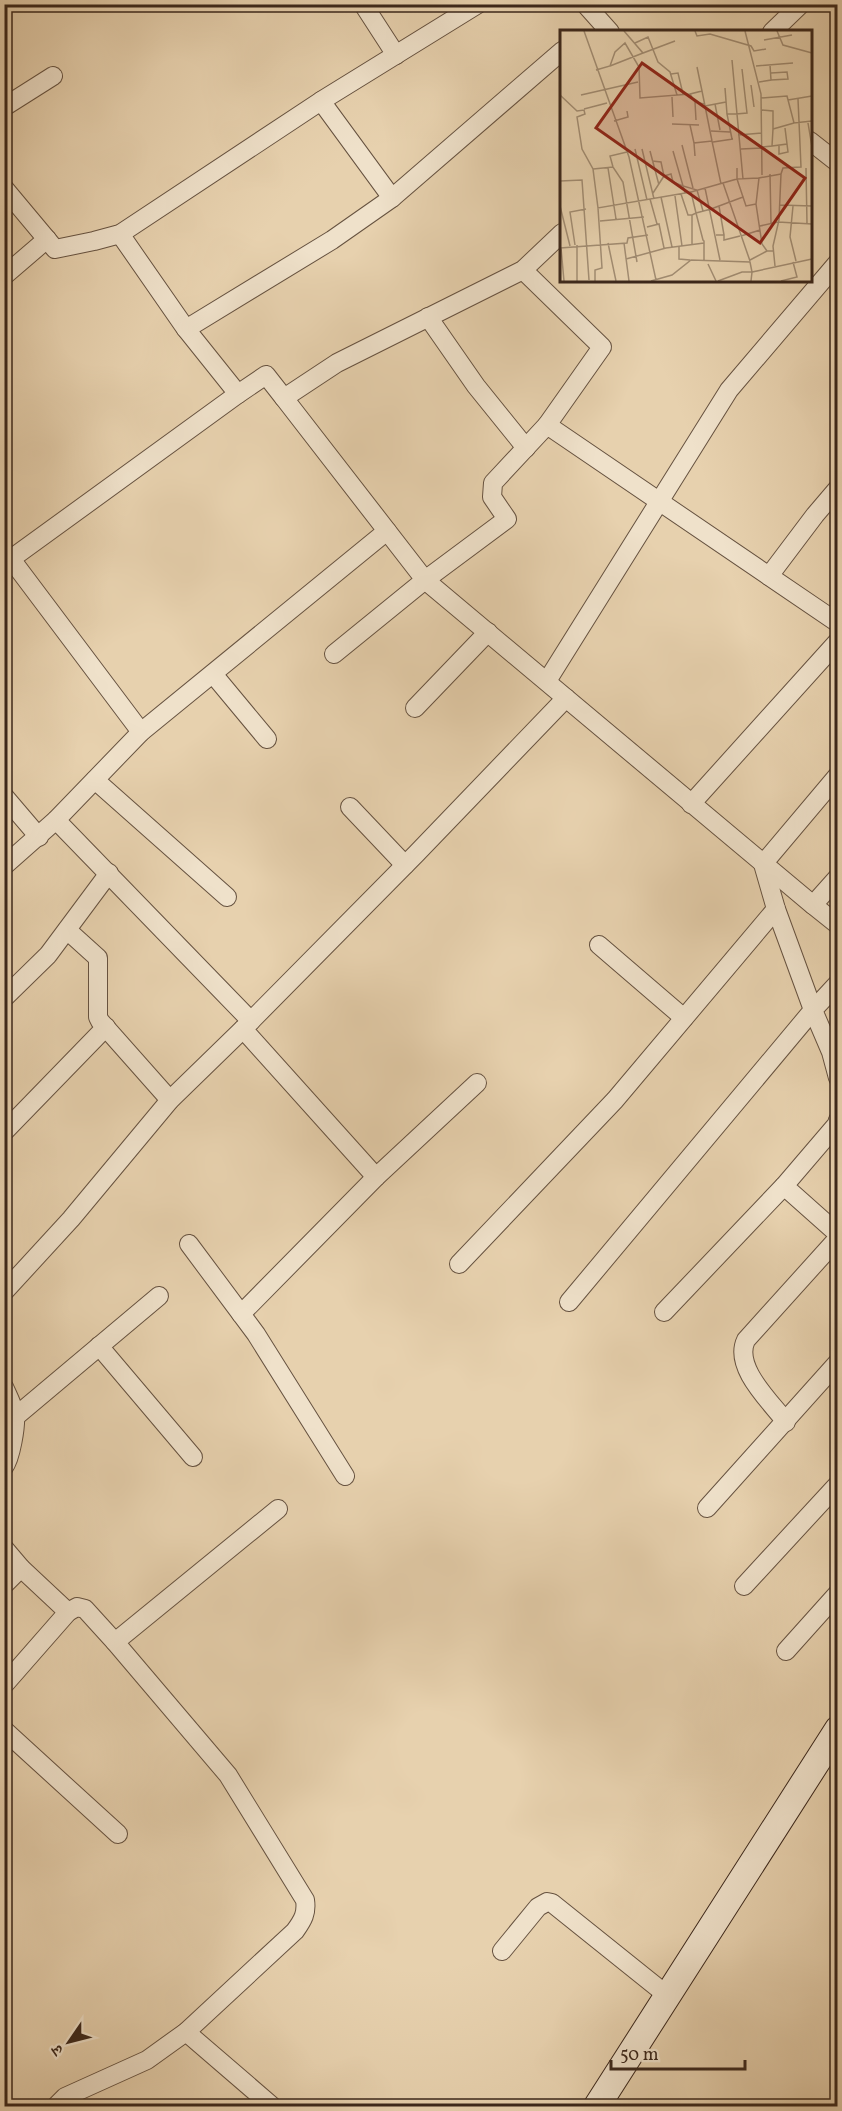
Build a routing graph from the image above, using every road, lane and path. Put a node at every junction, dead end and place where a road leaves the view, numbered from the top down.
1 (363, 4) edge
2 (478, 4) edge
3 (585, 4) edge
4 (801, 4) edge
5 (604, 25) edge
6 (590, 30) edge
7 (774, 30) edge
8 (560, 52) edge
9 (396, 55) junction
10 (53, 76) dead end
11 (321, 101) junction
12 (4, 107) edge
13 (812, 143) edge
14 (837, 163) edge
15 (5, 188) edge
16 (392, 198) junction
17 (120, 234) junction
18 (560, 234) edge
19 (47, 239) junction
20 (837, 262) edge
21 (523, 270) junction
22 (4, 276) edge
23 (428, 317) junction
24 (186, 329) junction
25 (238, 394) junction
26 (284, 398) junction
27 (547, 425) junction
28 (526, 448) junction
29 (837, 488) edge
30 (660, 501) junction
31 (387, 531) junction
32 (8, 561) edge
33 (770, 576) junction
34 (425, 580) junction
35 (837, 623) edge
36 (488, 632) junction
37 (837, 641) edge
38 (334, 654) dead end
39 (213, 674) junction
40 (547, 681) junction
41 (566, 698) junction
42 (415, 708) dead end
43 (141, 732) junction
44 (267, 739) dead end
45 (837, 775) edge
46 (95, 780) junction
47 (4, 796) edge
48 (691, 804) junction
49 (350, 807) dead end
50 (56, 820) junction
51 (39, 837) junction
52 (763, 864) junction
53 (405, 865) junction
54 (4, 866) edge
55 (109, 873) junction
56 (837, 877) edge
57 (227, 897) dead end
58 (813, 906) junction
59 (776, 909) junction
60 (837, 925) edge
61 (67, 930) junction
62 (599, 945) dead end
63 (837, 983) edge
64 (4, 998) edge
65 (813, 1010) junction
66 (684, 1018) junction
67 (247, 1025) junction
68 (106, 1028) junction
69 (837, 1078) edge
70 (477, 1083) dead end
71 (170, 1100) junction
72 (837, 1122) edge
73 (4, 1132) edge
74 (376, 1177) junction
75 (784, 1186) junction
76 (837, 1236) edge
77 (189, 1244) dead end
78 (459, 1264) dead end
79 (4, 1292) edge
80 (159, 1296) dead end
81 (569, 1302) dead end
82 (664, 1312) dead end
83 (242, 1314) junction
84 (99, 1346) junction
85 (837, 1362) edge
86 (4, 1388) edge
87 (15, 1417) junction
88 (786, 1422) junction
89 (193, 1457) dead end
90 (4, 1467) edge
91 (345, 1476) dead end
92 (837, 1484) edge
93 (707, 1508) dead end
94 (278, 1509) dead end
95 (4, 1548) edge
96 (21, 1568) junction
97 (4, 1585) edge
98 (744, 1586) dead end
99 (837, 1593) edge
100 (68, 1611) junction
101 (116, 1642) junction
102 (786, 1651) dead end
103 (4, 1686) edge
104 (837, 1729) edge
105 (4, 1730) edge
106 (118, 1833) dead end
107 (502, 1951) dead end
108 (668, 1996) junction
109 (186, 2032) junction
110 (56, 2106) edge
111 (272, 2106) edge
112 (597, 2106) edge

1 - 9 street
2 - 9 street
3 - 5 street
4 - 7 street
5 - 6 street
8 - 16 street
9 - 11 street
10 - 12 street
11 - 16 street
11 - 17 street
13 - 14 street
15 - 19 street
16 - 24 street
17 - 19 street
17 - 24 street
18 - 21 street
19 - 22 street
20 - 30 street
21 - 23 street
21 - 27 street
23 - 26 street
23 - 28 street
24 - 25 street
25 - 26 street
25 - 32 street
26 - 31 street
27 - 28 street
27 - 30 street
28 - 34 street
29 - 33 street
30 - 33 street
30 - 40 street
31 - 34 street
31 - 39 street
32 - 43 street
33 - 35 street
34 - 36 street
34 - 38 street
36 - 40 street
36 - 42 street
37 - 48 street
39 - 43 street
39 - 44 street
40 - 41 street
41 - 48 street
41 - 53 street
43 - 46 street
45 - 52 street
46 - 50 street
46 - 57 street
47 - 51 street
48 - 52 street
49 - 53 street
50 - 51 street
50 - 55 street
51 - 54 street
52 - 58 street
52 - 59 street
53 - 67 street
55 - 61 street
55 - 67 street
56 - 58 street
58 - 60 street
59 - 65 street
59 - 66 street
61 - 64 street
61 - 68 street
62 - 66 street
63 - 65 street
65 - 69 street
65 - 81 street
66 - 78 street
67 - 71 street
67 - 74 street
68 - 71 street
68 - 73 street
70 - 74 street
71 - 79 street
72 - 75 street
74 - 83 street
75 - 76 street
75 - 82 street
76 - 88 street
77 - 83 street
80 - 84 street
83 - 91 street
84 - 87 street
84 - 89 street
85 - 88 street
86 - 87 street
87 - 90 street
88 - 93 street
92 - 98 street
94 - 101 street
95 - 96 street
96 - 97 street
96 - 100 street
99 - 102 street
100 - 101 street
100 - 103 street
101 - 109 street
104 - 108 street
105 - 106 street
107 - 108 street
108 - 112 street
109 - 110 street
109 - 111 street

